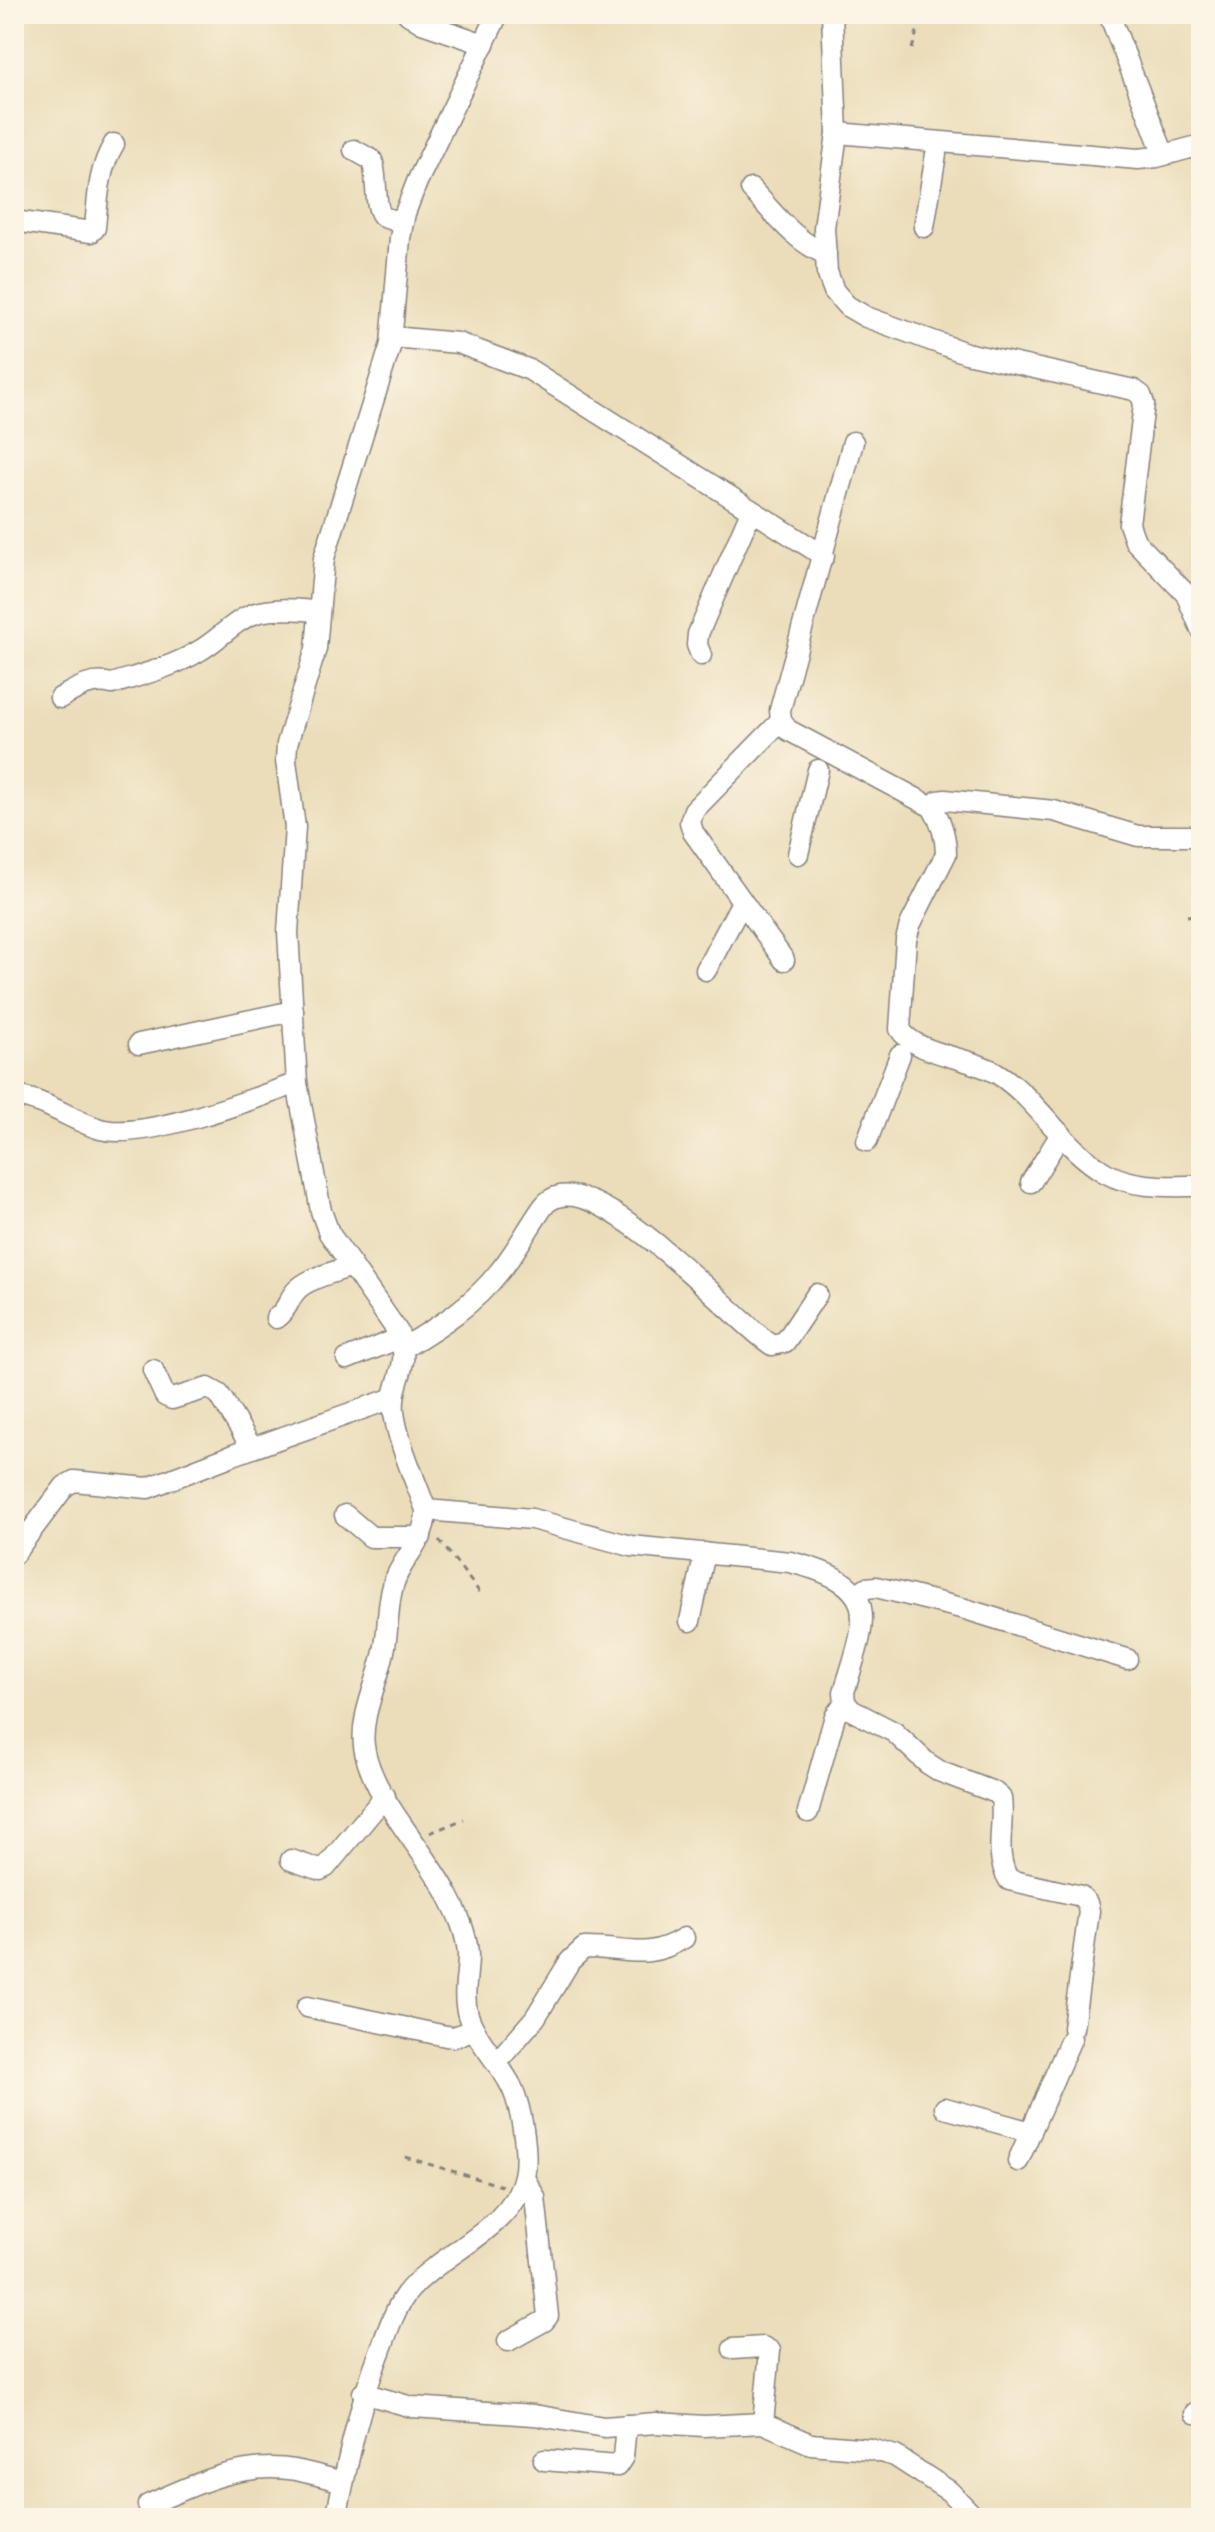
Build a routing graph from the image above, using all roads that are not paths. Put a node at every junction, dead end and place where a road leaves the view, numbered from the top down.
1 (408, 14) edge
2 (498, 14) edge
3 (832, 14) edge
4 (1109, 14) edge
5 (484, 44) junction
6 (837, 133) junction
7 (114, 144) dead end
8 (1201, 145) edge
9 (937, 147) junction
10 (354, 150) dead end
11 (1164, 155) junction
12 (751, 189) dead end
13 (14, 221) edge
14 (403, 222) junction
15 (924, 227) dead end
16 (826, 254) junction
17 (392, 337) junction
18 (853, 442) dead end
19 (751, 511) junction
20 (824, 556) junction
21 (318, 611) junction
22 (1201, 629) edge
23 (701, 655) dead end
24 (60, 698) dead end
25 (781, 721) junction
26 (821, 760) junction
27 (932, 807) junction
28 (1201, 836) edge
29 (798, 854) dead end
30 (742, 902) junction
31 (784, 960) dead end
32 (706, 970) dead end
33 (293, 1011) junction
34 (139, 1044) dead end
35 (903, 1046) junction
36 (297, 1083) junction
37 (14, 1096) edge
38 (1061, 1134) junction
39 (867, 1141) dead end
40 (1031, 1182) dead end
41 (1201, 1186) edge
42 (352, 1266) junction
43 (817, 1294) dead end
44 (276, 1318) dead end
45 (402, 1343) junction
46 (347, 1359) dead end
47 (153, 1370) dead end
48 (393, 1398) junction
49 (252, 1448) junction
50 (345, 1515) dead end
51 (424, 1523) junction
52 (705, 1553) junction
53 (14, 1554) edge
54 (856, 1595) junction
55 (690, 1621) dead end
56 (1127, 1659) dead end
57 (845, 1702) junction
58 (385, 1796) junction
59 (808, 1812) dead end
60 (291, 1860) dead end
61 (684, 1938) dead end
62 (307, 2007) dead end
63 (474, 2029) junction
64 (496, 2063) junction
65 (945, 2108) dead end
66 (1031, 2132) junction
67 (1018, 2161) dead end
68 (521, 2185) junction
69 (508, 2341) dead end
70 (733, 2349) dead end
71 (363, 2393) junction
72 (763, 2423) junction
73 (626, 2425) junction
74 (544, 2460) dead end
75 (343, 2482) junction
76 (148, 2505) dead end
77 (336, 2518) edge
78 (975, 2518) edge

1 - 5 street
2 - 5 street
3 - 6 street
4 - 11 street
5 - 14 street
6 - 9 street
6 - 16 street
7 - 13 street
8 - 11 street
9 - 11 street
9 - 15 street
10 - 14 street
12 - 16 street
14 - 17 street
16 - 22 street
17 - 19 street
17 - 21 street
18 - 20 street
19 - 20 street
19 - 23 street
20 - 25 street
21 - 24 street
21 - 33 street
25 - 26 street
25 - 30 street
26 - 27 street
26 - 29 street
27 - 28 street
27 - 35 street
30 - 31 street
30 - 32 street
33 - 34 street
33 - 36 street
35 - 38 street
35 - 39 street
36 - 37 street
36 - 42 street
38 - 40 street
38 - 41 street
42 - 44 street
42 - 45 street
43 - 45 street
45 - 46 street
45 - 48 street
47 - 49 street
48 - 49 street
48 - 51 street
49 - 53 street
50 - 51 street
51 - 52 street
51 - 58 street
52 - 54 street
52 - 55 street
54 - 56 street
54 - 57 street
57 - 59 street
57 - 66 street
58 - 60 street
58 - 63 street
61 - 64 street
62 - 63 street
63 - 64 street
64 - 68 street
65 - 66 street
66 - 67 street
68 - 69 street
68 - 71 street
70 - 72 street
71 - 73 street
71 - 75 street
72 - 73 street
72 - 78 street
73 - 74 street
75 - 76 street
75 - 77 street

